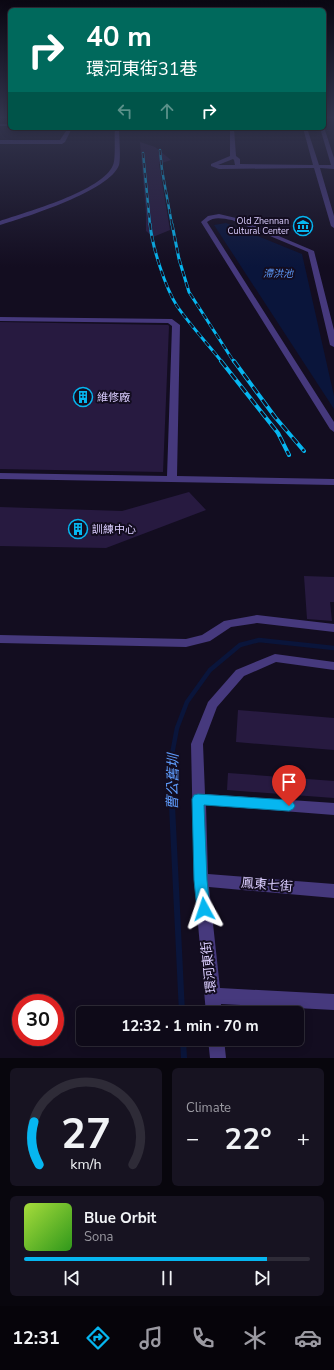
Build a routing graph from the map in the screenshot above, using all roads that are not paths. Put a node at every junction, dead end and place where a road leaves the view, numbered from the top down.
1 (114, 167) edge
2 (318, 167) edge
3 (0, 223) edge
4 (334, 226) edge
5 (0, 319) edge
6 (334, 345) edge
7 (334, 429) edge
8 (0, 476) edge
9 (172, 479) junction
10 (334, 482) edge
11 (334, 628) edge
12 (0, 639) edge
13 (334, 666) edge
14 (198, 799) junction
15 (334, 809) edge
16 (201, 880) junction
17 (334, 891) edge
18 (212, 996) junction
19 (334, 1002) edge
20 (213, 1006) edge
21 (217, 1046) edge
22 (218, 1058) edge

1 - 3 street
2 - 4 street
5 - 9 street
6 - 7 street
8 - 9 street
9 - 10 street
11 - 12 street
13 - 14 street, 環河東街
14 - 15 street
14 - 16 street, 環河東街
16 - 17 street, 鳳東七街
16 - 18 street, 環河東街
18 - 19 street
18 - 20 street, 環河東街
21 - 22 street

